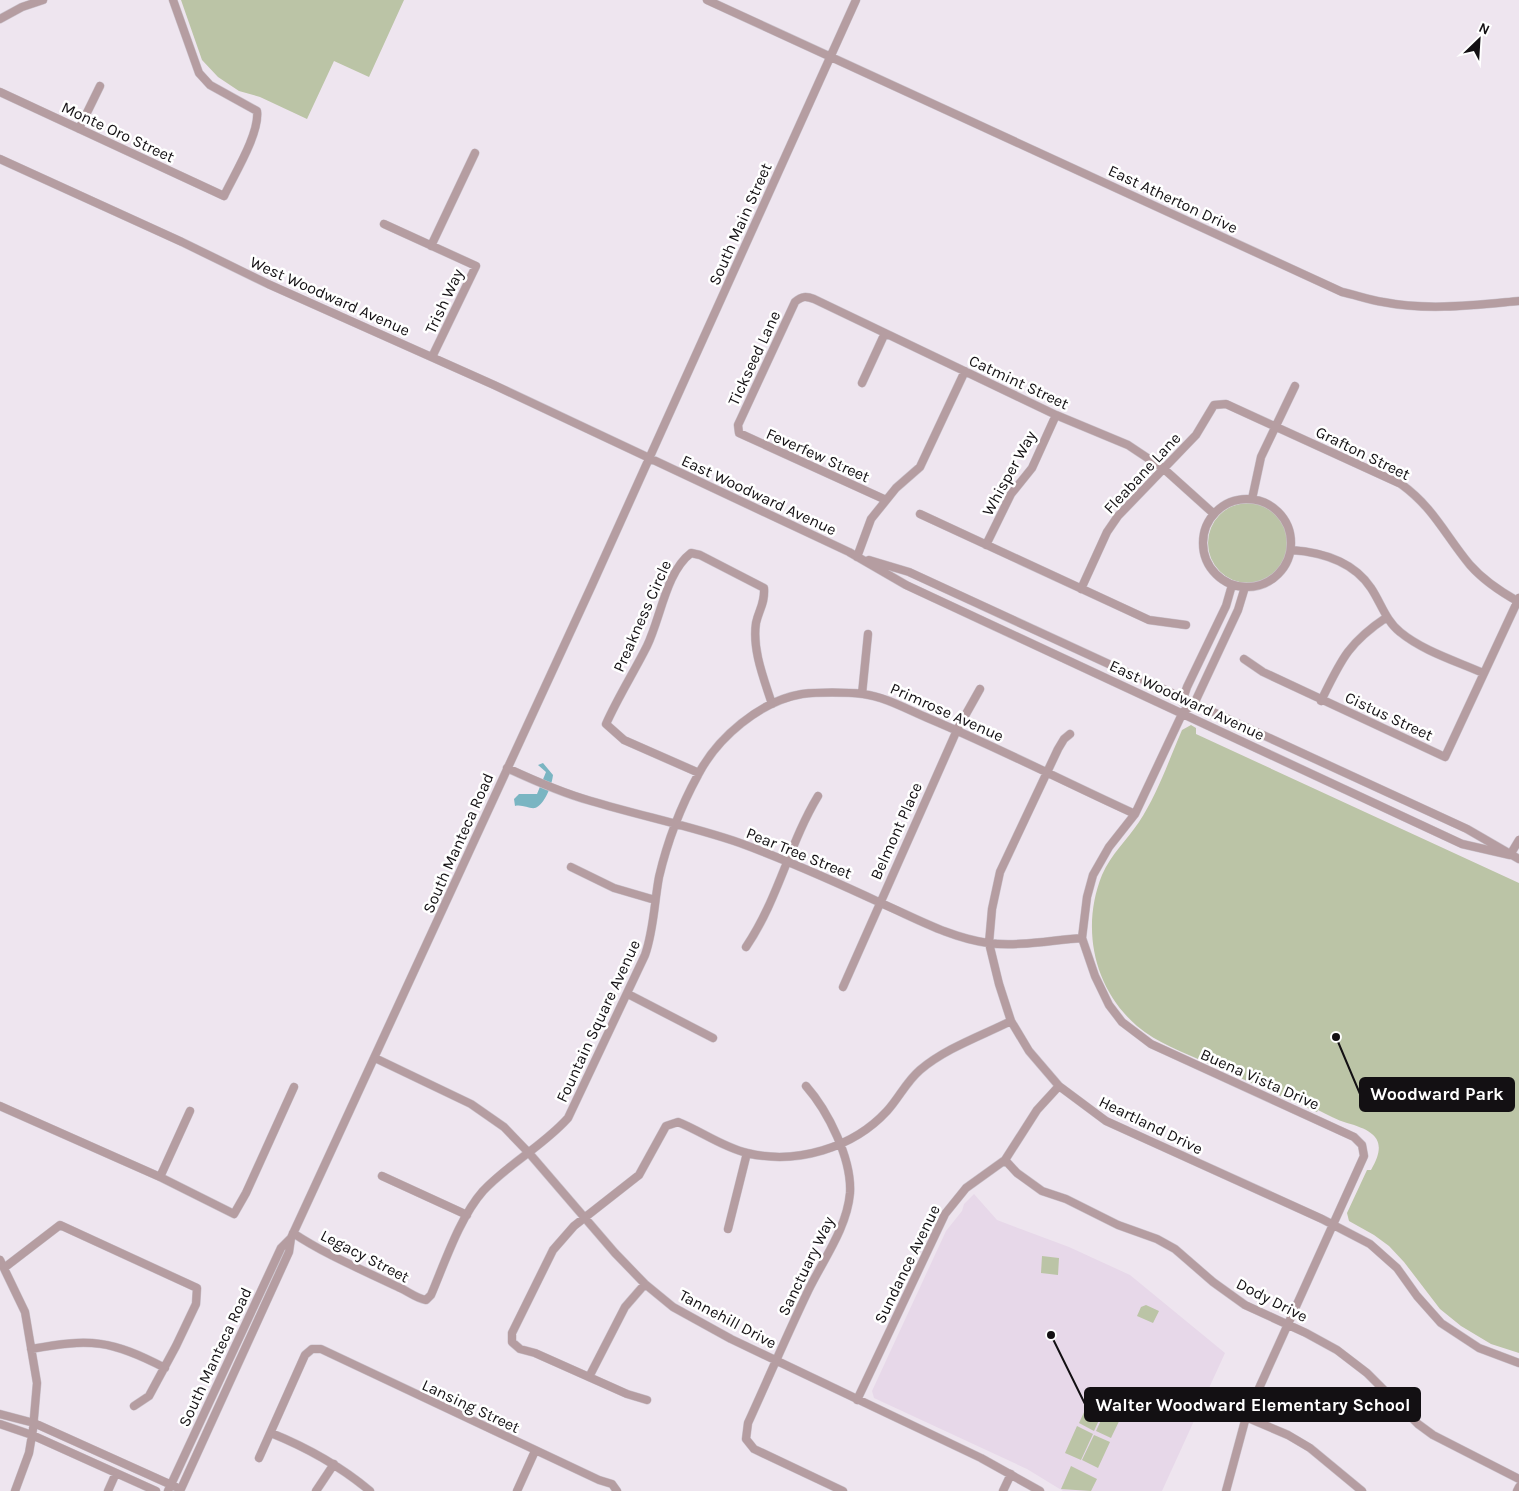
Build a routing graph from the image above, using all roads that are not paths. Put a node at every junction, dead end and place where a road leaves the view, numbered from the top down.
1 (43, 0) edge
2 (173, 0) edge
3 (707, 0) edge
4 (856, 0) edge
5 (0, 19) edge
6 (830, 57) junction
7 (100, 86) dead end
8 (0, 92) edge
9 (79, 129) junction
10 (475, 153) dead end
11 (0, 159) edge
12 (384, 224) dead end
13 (431, 246) junction
14 (800, 297) joint
15 (1519, 301) edge
16 (885, 333) junction
17 (432, 357) junction
18 (965, 372) junction
19 (862, 383) dead end
20 (1295, 386) dead end
21 (1214, 404) joint
22 (1056, 415) junction
23 (1275, 428) junction
24 (739, 433) joint
25 (648, 459) junction
26 (1164, 469) junction
27 (1252, 499) junction
28 (886, 500) junction
29 (920, 514) dead end
30 (1214, 514) junction
31 (986, 545) junction
32 (1291, 550) junction
33 (857, 557) junction
34 (1232, 585) junction
35 (1245, 587) junction
36 (1081, 589) junction
37 (1519, 600) edge
38 (1387, 617) junction
39 (1186, 625) dead end
40 (868, 634) dead end
41 (1244, 659) dead end
42 (1483, 673) junction
43 (980, 689) dead end
44 (862, 694) junction
45 (1182, 699) junction
46 (1322, 700) junction
47 (772, 704) junction
48 (1194, 704) junction
49 (1183, 712) junction
50 (957, 730) junction
51 (1070, 734) dead end
52 (507, 768) junction
53 (699, 773) junction
54 (1047, 774) junction
55 (818, 796) dead end
56 (1135, 814) junction
57 (677, 823) junction
58 (1519, 840) edge
59 (1510, 855) junction
60 (1519, 859) edge
61 (787, 861) junction
62 (571, 867) dead end
63 (655, 900) junction
64 (880, 902) junction
65 (1082, 938) junction
66 (990, 943) junction
67 (746, 947) dead end
68 (843, 987) dead end
69 (628, 994) junction
70 (1011, 1021) junction
71 (713, 1038) dead end
72 (376, 1058) junction
73 (806, 1086) dead end
74 (1058, 1086) junction
75 (294, 1087) dead end
76 (0, 1106) edge
77 (190, 1111) dead end
78 (840, 1145) junction
79 (529, 1153) junction
80 (748, 1154) junction
81 (1005, 1160) junction
82 (382, 1176) dead end
83 (160, 1177) junction
84 (467, 1215) junction
85 (585, 1218) junction
86 (1333, 1224) junction
87 (728, 1229) dead end
88 (292, 1235) junction
89 (0, 1260) edge
90 (4, 1268) junction
91 (644, 1284) junction
92 (426, 1300) joint
93 (1287, 1324) junction
94 (32, 1349) junction
95 (777, 1360) junction
96 (1519, 1363) edge
97 (164, 1368) junction
98 (589, 1377) junction
99 (646, 1400) dead end
100 (857, 1400) junction
101 (134, 1406) dead end
102 (0, 1414) edge
103 (1246, 1417) junction
104 (34, 1423) junction
105 (0, 1424) edge
106 (271, 1433) junction
107 (32, 1435) junction
108 (535, 1451) junction
109 (259, 1458) dead end
110 (334, 1464) junction
111 (116, 1474) junction
112 (1011, 1474) junction
113 (1519, 1479) edge
114 (1519, 1487) edge
115 (170, 1488) edge
116 (181, 1490) edge
117 (15, 1491) edge
118 (108, 1491) edge
119 (156, 1491) edge
120 (316, 1491) edge
121 (370, 1491) edge
122 (517, 1491) edge
123 (617, 1491) edge
124 (843, 1491) edge
125 (1004, 1491) edge
126 (1040, 1491) edge
127 (1226, 1491) edge
128 (1362, 1491) edge
129 (1517, 1491) edge

1 - 5 street
2 - 9 street, Monte Oro Street
3 - 6 street, East Atherton Drive
4 - 6 street, South Main Street
6 - 15 street, East Atherton Drive
6 - 25 street, South Main Street
7 - 9 street
8 - 9 street, Monte Oro Street
10 - 13 street
11 - 17 street, West Woodward Avenue
12 - 13 street, Trish Way
13 - 17 street, Trish Way
14 - 16 street, Catmint Street
14 - 24 street, Tickseed Lane
16 - 18 street, Catmint Street
16 - 19 street
17 - 25 street, West Woodward Avenue
18 - 22 street, Catmint Street
18 - 28 street
20 - 23 street
21 - 23 street, Grafton Street
21 - 26 street, Fleabane Lane
22 - 26 street, Catmint Street
22 - 31 street, Whisper Way
23 - 27 street
23 - 37 street, Grafton Street
24 - 28 street, Feverfew Street
25 - 33 street, East Woodward Avenue
25 - 52 street, South Manteca Road
26 - 30 street, Catmint Street
26 - 36 street, Fleabane Lane
27 - 30 street
27 - 32 street
28 - 33 street
29 - 31 street
30 - 34 street
31 - 36 street
32 - 35 street
32 - 38 street
33 - 45 street, East Woodward Avenue
33 - 49 street, East Woodward Avenue
34 - 35 street
34 - 45 street, Buena Vista Drive
35 - 48 street, Buena Vista Drive
36 - 39 street
37 - 42 street
38 - 42 street
38 - 46 street
40 - 44 street
41 - 46 street, Cistus Street
42 - 46 street, Cistus Street
43 - 50 street, Belmont Place
44 - 47 street, Primrose Avenue
44 - 50 street, Primrose Avenue
45 - 48 street, East Woodward Avenue
45 - 49 street, Buena Vista Drive
47 - 53 street, Primrose Avenue
47 - 53 street, Preakness Circle
48 - 49 street, Buena Vista Drive
48 - 59 street, East Woodward Avenue
49 - 56 street, Buena Vista Drive
49 - 59 street, East Woodward Avenue
50 - 54 street, Primrose Avenue
50 - 64 street, Belmont Place
51 - 54 street, Heartland Drive
52 - 57 street, Pear Tree Street
52 - 72 street, South Manteca Road
53 - 57 street, Primrose Avenue
54 - 56 street, Primrose Avenue
54 - 66 street, Heartland Drive
55 - 61 street
56 - 65 street, Buena Vista Drive
57 - 61 street, Pear Tree Street
57 - 63 street, Fountain Square Avenue
58 - 59 street
59 - 60 street, East Woodward Avenue
61 - 64 street, Pear Tree Street
61 - 67 street
62 - 63 street
63 - 69 street, Fountain Square Avenue
64 - 66 street, Pear Tree Street
64 - 68 street, Belmont Place
65 - 66 street, Pear Tree Street
65 - 86 street, Buena Vista Drive
66 - 70 street, Heartland Drive
69 - 71 street
69 - 79 street, Fountain Square Avenue
70 - 74 street, Heartland Drive
70 - 78 street
72 - 79 street, Tannehill Drive
72 - 88 street, South Manteca Road
73 - 78 street, Sanctuary Way
74 - 81 street, Sundance Avenue
74 - 86 street, Heartland Drive
75 - 83 street
76 - 83 street
77 - 83 street
78 - 80 street
78 - 95 street, Sanctuary Way
79 - 84 street, Fountain Square Avenue
79 - 85 street, Tannehill Drive
80 - 85 street
80 - 87 street
81 - 93 street, Dody Drive
81 - 100 street, Sundance Avenue
82 - 84 street
84 - 92 street, Fountain Square Avenue
85 - 91 street, Tannehill Drive
85 - 98 street
86 - 93 street, Buena Vista Drive
86 - 96 street, Heartland Drive
88 - 92 street, Legacy Street
88 - 115 street, South Manteca Road
88 - 116 street, South Manteca Road
89 - 90 street
90 - 94 street
90 - 97 street
91 - 95 street, Tannehill Drive
91 - 98 street
93 - 103 street, Buena Vista Drive
93 - 113 street, Dody Drive
94 - 97 street
94 - 104 street
95 - 100 street, Tannehill Drive
95 - 124 street, Sanctuary Way
97 - 101 street
98 - 99 street
100 - 112 street, Tannehill Drive
102 - 104 street
103 - 127 street, Buena Vista Drive
103 - 128 street
104 - 107 street
104 - 115 street
105 - 107 street
106 - 108 street, Lansing Street
106 - 109 street
106 - 110 street
107 - 111 street
107 - 117 street
108 - 122 street
108 - 123 street, Lansing Street
110 - 120 street
110 - 121 street
111 - 118 street
111 - 119 street
112 - 125 street
112 - 126 street, Tannehill Drive
114 - 129 street
115 - 116 street

